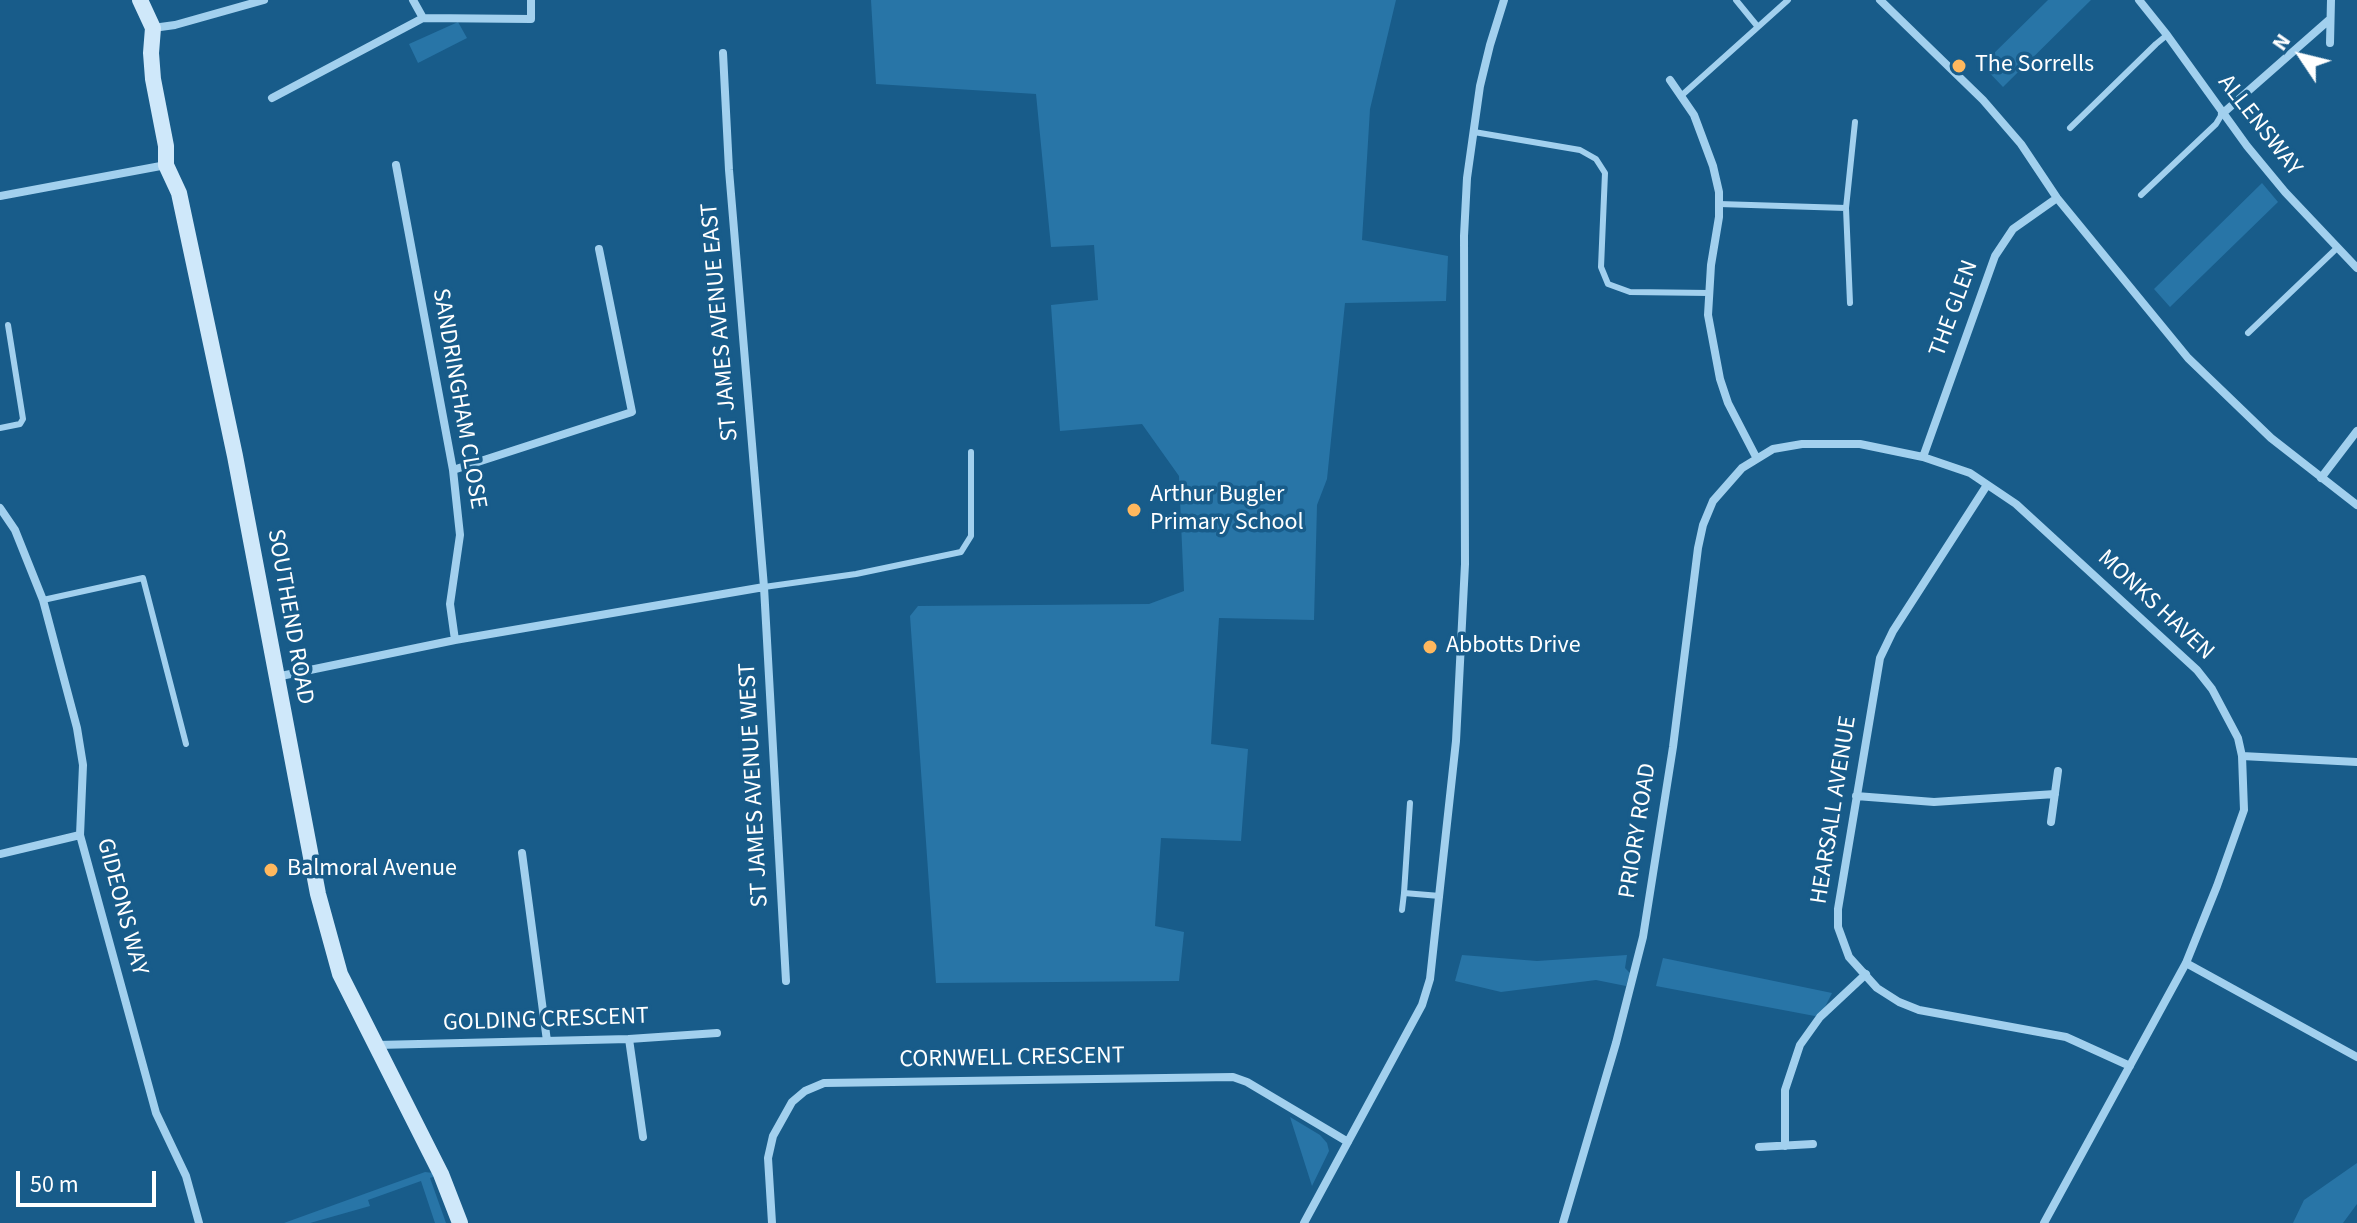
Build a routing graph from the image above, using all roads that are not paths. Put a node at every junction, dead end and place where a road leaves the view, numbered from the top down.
1 (140, 0) edge
2 (264, 0) edge
3 (413, 0) edge
4 (531, 0) edge
5 (1504, 0) edge
6 (1736, 0) edge
7 (1788, 0) edge
8 (1880, 0) edge
9 (2139, 0) edge
10 (2331, 0) edge
11 (423, 18) junction
12 (2329, 20) junction
13 (1758, 27) junction
14 (153, 28) junction
15 (2167, 35) junction
16 (2330, 43) dead end
17 (723, 53) dead end
18 (1670, 80) dead end
19 (1681, 96) junction
20 (272, 98) dead end
21 (2222, 114) junction
22 (1855, 122) dead end
23 (2070, 128) dead end
24 (1474, 132) junction
25 (166, 165) junction
26 (396, 165) dead end
27 (2141, 195) dead end
28 (0, 196) edge
29 (2057, 198) junction
30 (1719, 204) junction
31 (1846, 208) junction
32 (2337, 248) junction
33 (599, 249) dead end
34 (2357, 268) edge
35 (1709, 293) junction
36 (1850, 303) dead end
37 (8, 325) dead end
38 (2248, 333) dead end
39 (0, 428) edge
40 (2357, 431) edge
41 (971, 452) dead end
42 (1756, 457) junction
43 (1923, 457) junction
44 (453, 470) junction
45 (2321, 478) junction
46 (1987, 485) junction
47 (2357, 505) edge
48 (0, 508) edge
49 (764, 587) junction
50 (43, 600) junction
51 (455, 640) junction
52 (275, 677) junction
53 (186, 744) dead end
54 (2242, 756) junction
55 (2357, 762) edge
56 (2058, 771) dead end
57 (2055, 794) junction
58 (1856, 796) junction
59 (1410, 803) dead end
60 (2051, 822) dead end
61 (80, 835) junction
62 (522, 853) dead end
63 (0, 854) edge
64 (1404, 893) junction
65 (1440, 896) junction
66 (1402, 910) dead end
67 (2186, 963) junction
68 (1866, 974) junction
69 (786, 981) dead end
70 (717, 1033) dead end
71 (629, 1039) junction
72 (547, 1041) junction
73 (377, 1045) junction
74 (2357, 1057) edge
75 (2130, 1066) junction
76 (643, 1137) dead end
77 (1348, 1142) junction
78 (1813, 1144) dead end
79 (1785, 1146) junction
80 (1759, 1147) dead end
81 (199, 1223) edge
82 (460, 1223) edge
83 (772, 1223) edge
84 (1304, 1223) edge
85 (1563, 1223) edge
86 (2044, 1223) edge

1 - 14 street, SOUTHEND ROAD
2 - 14 street
3 - 11 street
4 - 11 street
5 - 24 street
6 - 13 lane
7 - 13 lane
8 - 29 street
9 - 15 street, ALLENSWAY
10 - 12 street
11 - 20 street
12 - 16 street
12 - 21 street
13 - 19 lane
14 - 25 street, SOUTHEND ROAD
15 - 21 street, ALLENSWAY
15 - 23 lane
17 - 49 street, ST JAMES AVENUE EAST
18 - 19 street
19 - 30 street
21 - 27 lane
21 - 32 street, ALLENSWAY
22 - 31 lane
24 - 35 lane
24 - 65 street
25 - 28 street
25 - 52 street, SOUTHEND ROAD
26 - 44 street, SANDRINGHAM CLOSE
29 - 43 street, THE GLEN
29 - 45 street
30 - 31 lane
30 - 35 street
31 - 36 lane
32 - 34 street, ALLENSWAY
32 - 38 lane
33 - 44 street
35 - 42 street
37 - 39 lane
40 - 45 street
41 - 49 lane
42 - 43 street, MONKS HAVEN
42 - 85 street, PRIORY ROAD
43 - 46 street, MONKS HAVEN
44 - 51 street, SANDRINGHAM CLOSE
45 - 47 street
46 - 54 street, MONKS HAVEN
46 - 58 street, HEARSALL AVENUE
48 - 50 street, GIDEONS WAY
49 - 51 street
49 - 69 street, ST JAMES AVENUE WEST
50 - 53 lane
50 - 61 street, GIDEONS WAY
51 - 52 street
52 - 73 street, SOUTHEND ROAD
54 - 55 street
54 - 67 street, MONKS HAVEN
56 - 57 street
57 - 58 street
57 - 60 street
58 - 68 street, HEARSALL AVENUE
59 - 64 lane
61 - 63 street
61 - 81 street, GIDEONS WAY
62 - 72 street
64 - 65 lane
64 - 66 lane
65 - 77 street
67 - 74 street
67 - 75 street, MONKS HAVEN
68 - 75 street, HEARSALL AVENUE
68 - 79 street
70 - 71 street, GOLDING CRESCENT
71 - 72 street, GOLDING CRESCENT
71 - 76 street
72 - 73 street, GOLDING CRESCENT
73 - 82 street, SOUTHEND ROAD
75 - 86 street, MONKS HAVEN
77 - 83 street, CORNWELL CRESCENT
77 - 84 street
78 - 79 street
79 - 80 street

